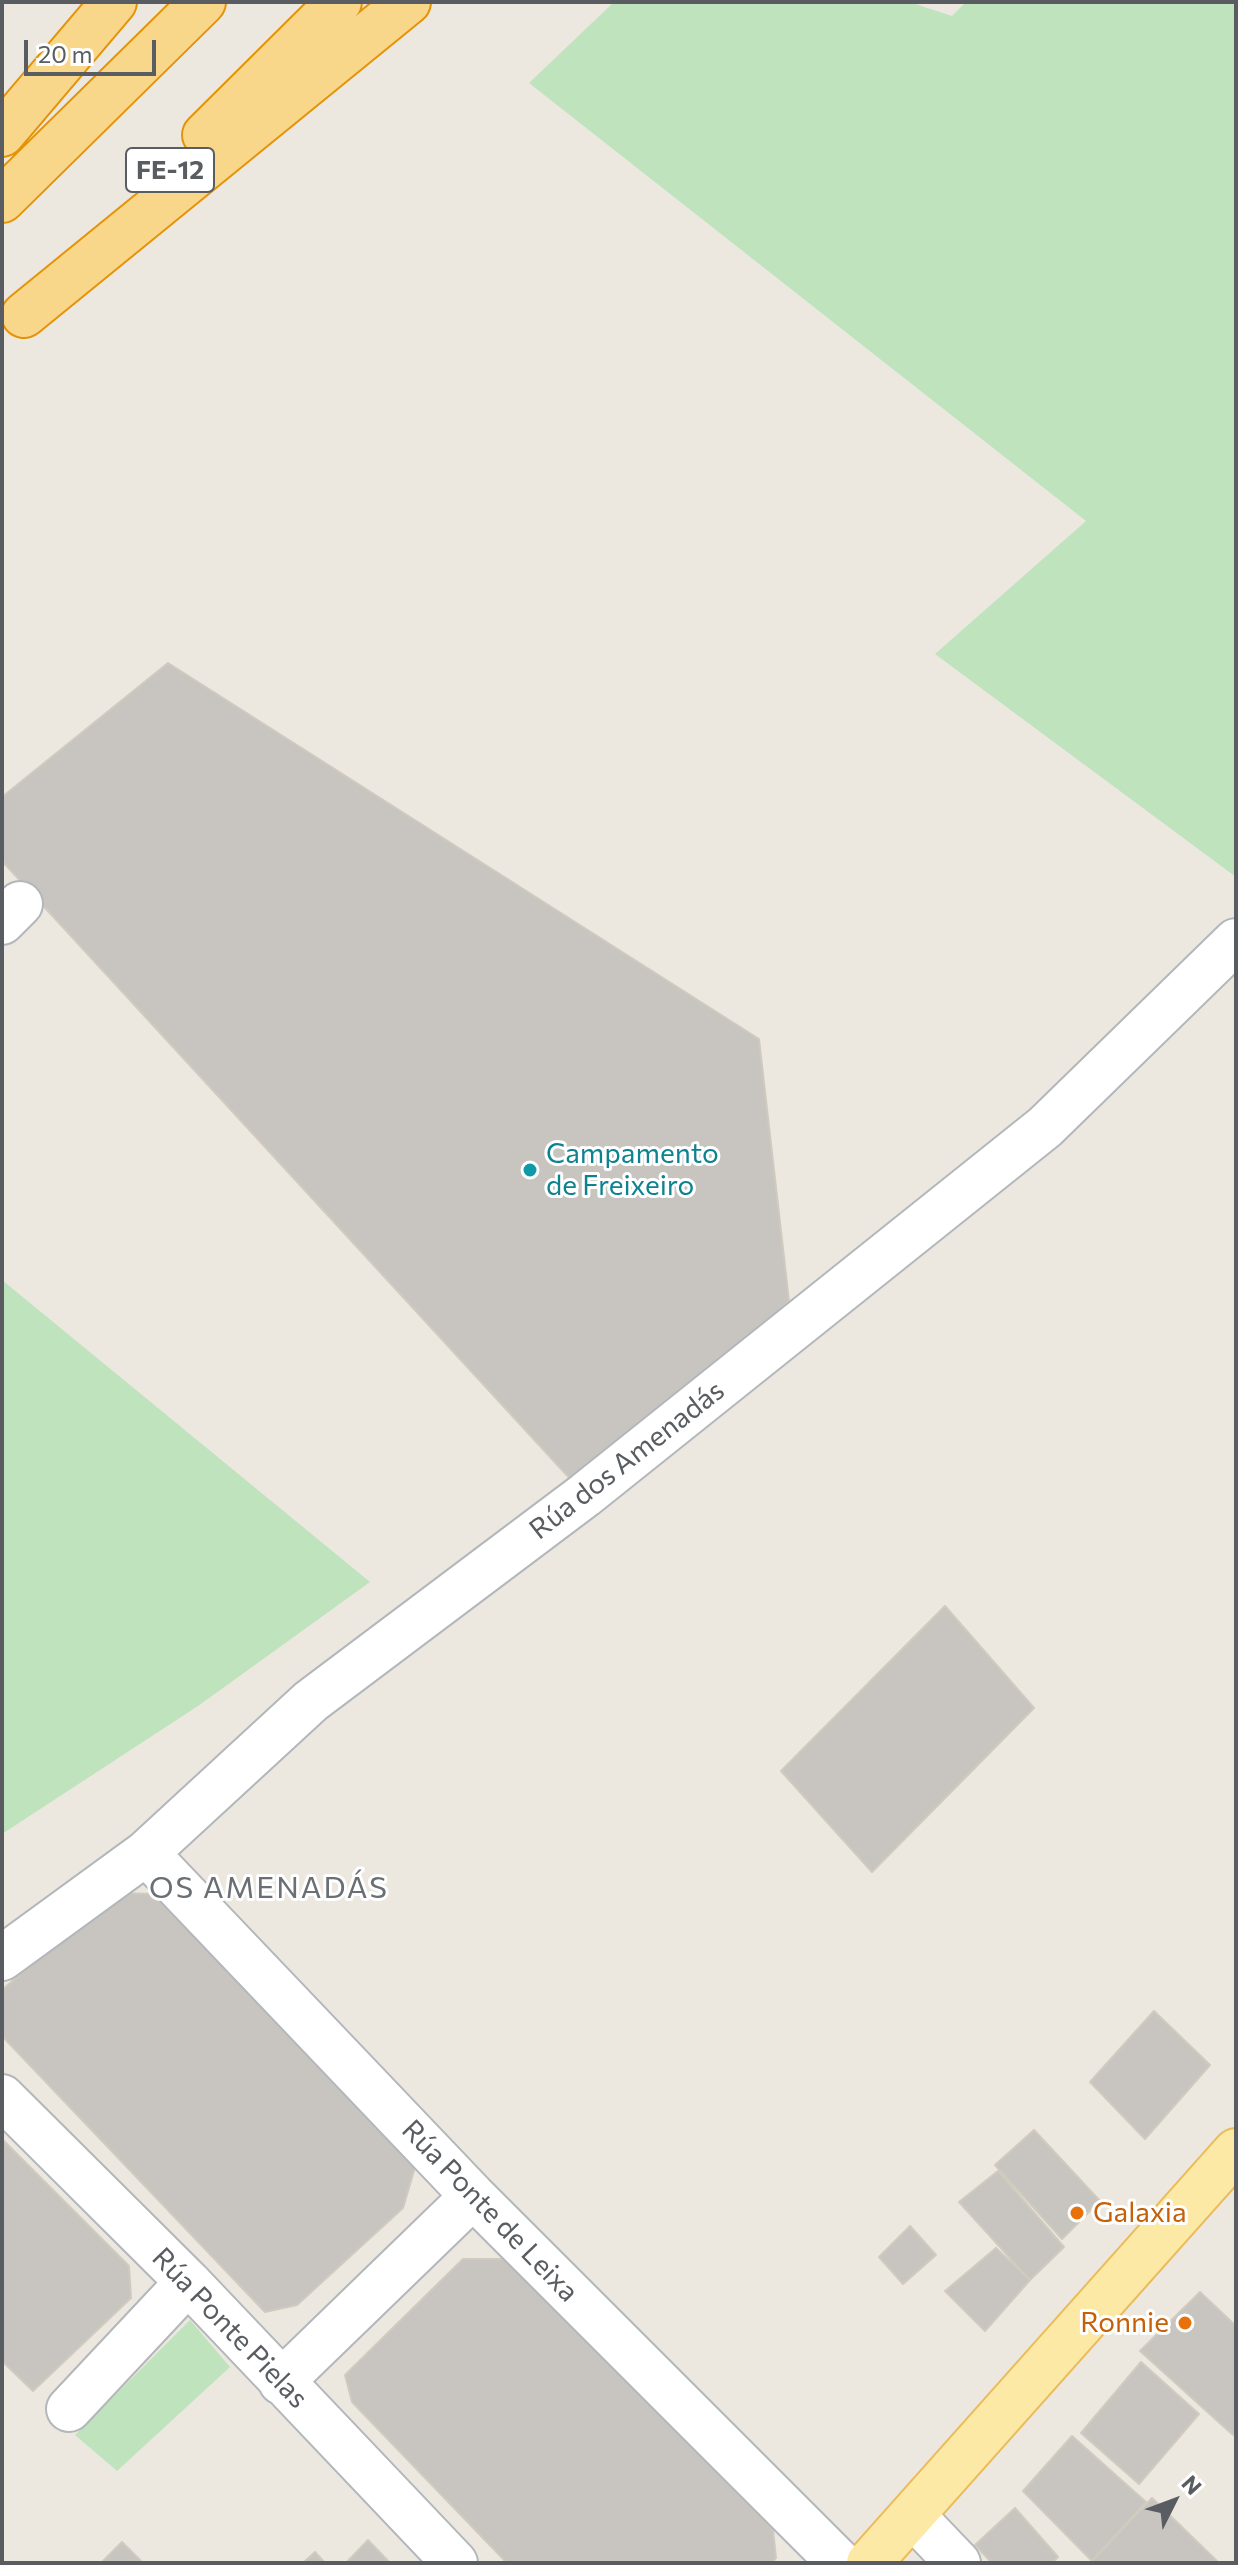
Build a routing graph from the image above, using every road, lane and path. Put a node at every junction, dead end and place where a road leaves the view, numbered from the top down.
1 (114, 2) edge
2 (203, 2) edge
3 (339, 2) edge
4 (408, 2) edge
5 (2, 134) edge
6 (2, 200) edge
7 (13, 326) edge
8 (1236, 941) edge
9 (146, 1853) junction
10 (2, 1958) edge
11 (2, 2097) edge
12 (1236, 2151) edge
13 (473, 2196) junction
14 (188, 2282) junction
15 (281, 2382) junction
16 (69, 2409) dead end
17 (913, 2516) junction
18 (455, 2563) edge
19 (840, 2563) edge
20 (869, 2563) edge
21 (958, 2563) edge

1 - 5 highway
2 - 6 highway
3 - 7 highway, FE-12
4 - 7 highway
8 - 9 street, Rúa dos Amenadás
9 - 10 street, Rúa dos Amenadás
9 - 13 street, Rúa Ponte de Leixa
11 - 14 street, Rúa Ponte Pielas
12 - 17 main road
13 - 15 street
13 - 19 street, Rúa Ponte de Leixa
14 - 15 street, Rúa Ponte Pielas
14 - 16 street
15 - 18 street, Rúa Ponte Pielas
17 - 20 main road
17 - 21 street

